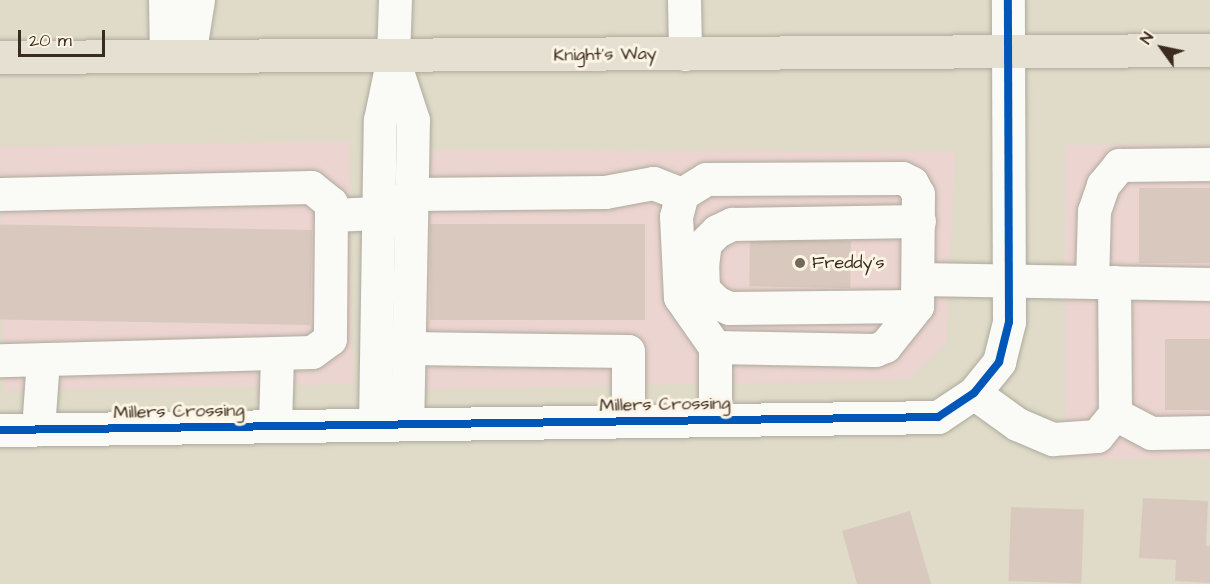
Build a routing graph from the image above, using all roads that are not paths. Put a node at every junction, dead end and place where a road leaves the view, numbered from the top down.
1 (165, 0) edge
2 (198, 0) edge
3 (684, 0) edge
4 (1008, 0) edge
5 (396, 1) edge
6 (1210, 50) edge
7 (685, 54) junction
8 (1009, 54) junction
9 (177, 56) junction
10 (0, 57) edge
11 (393, 57) junction
12 (1210, 164) edge
13 (0, 194) edge
14 (412, 194) junction
15 (682, 194) junction
16 (378, 213) junction
17 (331, 214) junction
18 (919, 221) junction
19 (1009, 280) junction
20 (1103, 282) junction
21 (1210, 284) edge
22 (918, 293) junction
23 (715, 347) junction
24 (409, 348) junction
25 (277, 353) junction
26 (43, 359) junction
27 (0, 360) edge
28 (974, 393) junction
29 (1115, 414) junction
30 (715, 420) junction
31 (628, 421) junction
32 (391, 424) junction
33 (275, 426) junction
34 (38, 429) junction
35 (0, 430) edge
36 (1210, 432) edge

1 - 9 street
2 - 9 street
3 - 7 street
4 - 8 street, Millers Crossing
5 - 11 street
6 - 8 main road, Knight's Way
7 - 8 main road, Knight's Way
7 - 11 main road, Knight's Way
8 - 19 street, Millers Crossing
9 - 10 main road, Knight's Way
9 - 11 main road, Knight's Way
11 - 14 street
11 - 16 street
12 - 20 street
13 - 17 street
14 - 15 street
14 - 16 street
14 - 24 street
15 - 18 street
15 - 23 street
16 - 17 street
16 - 32 street
17 - 25 street
18 - 22 street
18 - 22 street
19 - 20 street
19 - 22 street
19 - 28 street, Millers Crossing
20 - 21 street
20 - 29 street
22 - 23 street
23 - 30 street
24 - 31 street
24 - 32 street
25 - 26 street
25 - 33 street
26 - 27 street
26 - 34 street
28 - 29 street
28 - 30 street, Millers Crossing
29 - 36 street
30 - 31 street, Millers Crossing
31 - 32 street, Millers Crossing
32 - 33 street, Millers Crossing
33 - 34 street, Millers Crossing
34 - 35 street, Millers Crossing

